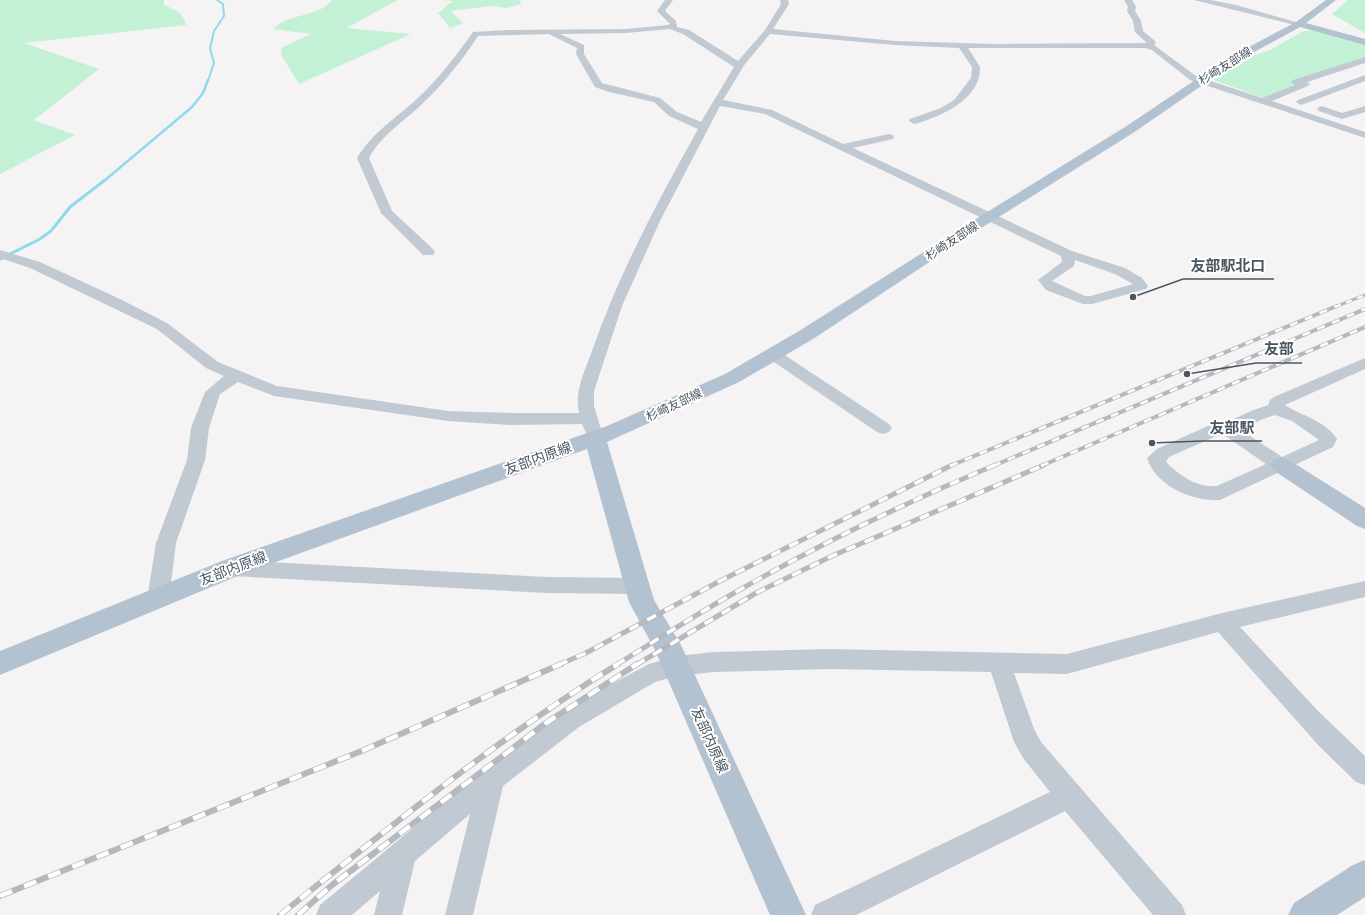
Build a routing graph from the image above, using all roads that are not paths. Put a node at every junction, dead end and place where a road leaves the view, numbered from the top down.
1 (669, 0) edge
2 (784, 0) edge
3 (1128, 0) edge
4 (1198, 0) edge
5 (1332, 0) edge
6 (1300, 24) junction
7 (670, 27) junction
8 (768, 31) junction
9 (551, 32) junction
10 (1365, 42) edge
11 (1152, 43) dead end
12 (961, 45) junction
13 (1365, 60) edge
14 (739, 66) junction
15 (1365, 78) edge
16 (1201, 81) junction
17 (1263, 101) junction
18 (717, 102) junction
19 (1365, 109) edge
20 (914, 121) dead end
21 (704, 128) junction
22 (1365, 135) edge
23 (889, 137) dead end
24 (843, 148) junction
25 (990, 217) junction
26 (428, 252) dead end
27 (0, 254) edge
28 (1068, 258) junction
29 (774, 355) junction
30 (1365, 363) edge
31 (236, 375) junction
32 (1279, 410) junction
33 (592, 428) junction
34 (883, 428) dead end
35 (1228, 429) junction
36 (1281, 464) junction
37 (1365, 520) edge
38 (231, 568) junction
39 (636, 586) junction
40 (1365, 588) edge
41 (158, 599) junction
42 (1222, 622) junction
43 (999, 662) junction
44 (0, 663) edge
45 (677, 666) junction
46 (1365, 773) edge
47 (492, 779) junction
48 (1069, 796) junction
49 (404, 852) junction
50 (1365, 877) edge
51 (330, 915) edge
52 (388, 915) edge
53 (459, 915) edge
54 (788, 915) edge
55 (825, 915) edge
56 (1172, 915) edge
57 (1306, 915) edge

1 - 7 street
2 - 8 street
3 - 11 street
4 - 6 street
5 - 6 main road, 杉崎友部線
6 - 10 main road
6 - 16 main road, 杉崎友部線
7 - 9 street
7 - 14 street
8 - 12 street
8 - 14 street
9 - 21 street
9 - 26 street
12 - 16 street
12 - 20 street
13 - 17 street
14 - 18 street
15 - 19 street
16 - 17 street
16 - 25 main road, 杉崎友部線
17 - 22 street
18 - 21 street
18 - 24 street
21 - 33 street
23 - 24 street
24 - 25 street
25 - 28 street
25 - 29 main road, 杉崎友部線
27 - 31 street
28 - 28 street
29 - 33 main road, 杉崎友部線
29 - 34 street
30 - 32 street
31 - 33 street
31 - 41 street
32 - 35 street
32 - 36 street
33 - 38 main road, 友部内原線
33 - 39 main road, 友部内原線
35 - 36 street
35 - 36 street
36 - 37 main road
38 - 39 street
38 - 41 main road, 友部内原線
39 - 45 main road, 友部内原線
40 - 42 street
41 - 44 main road, 友部内原線
42 - 43 street
42 - 46 street
43 - 45 street
43 - 48 street
45 - 47 street
45 - 54 main road, 友部内原線
47 - 49 street
47 - 53 street
48 - 55 street
48 - 56 street
49 - 51 street
49 - 52 street
50 - 57 main road

